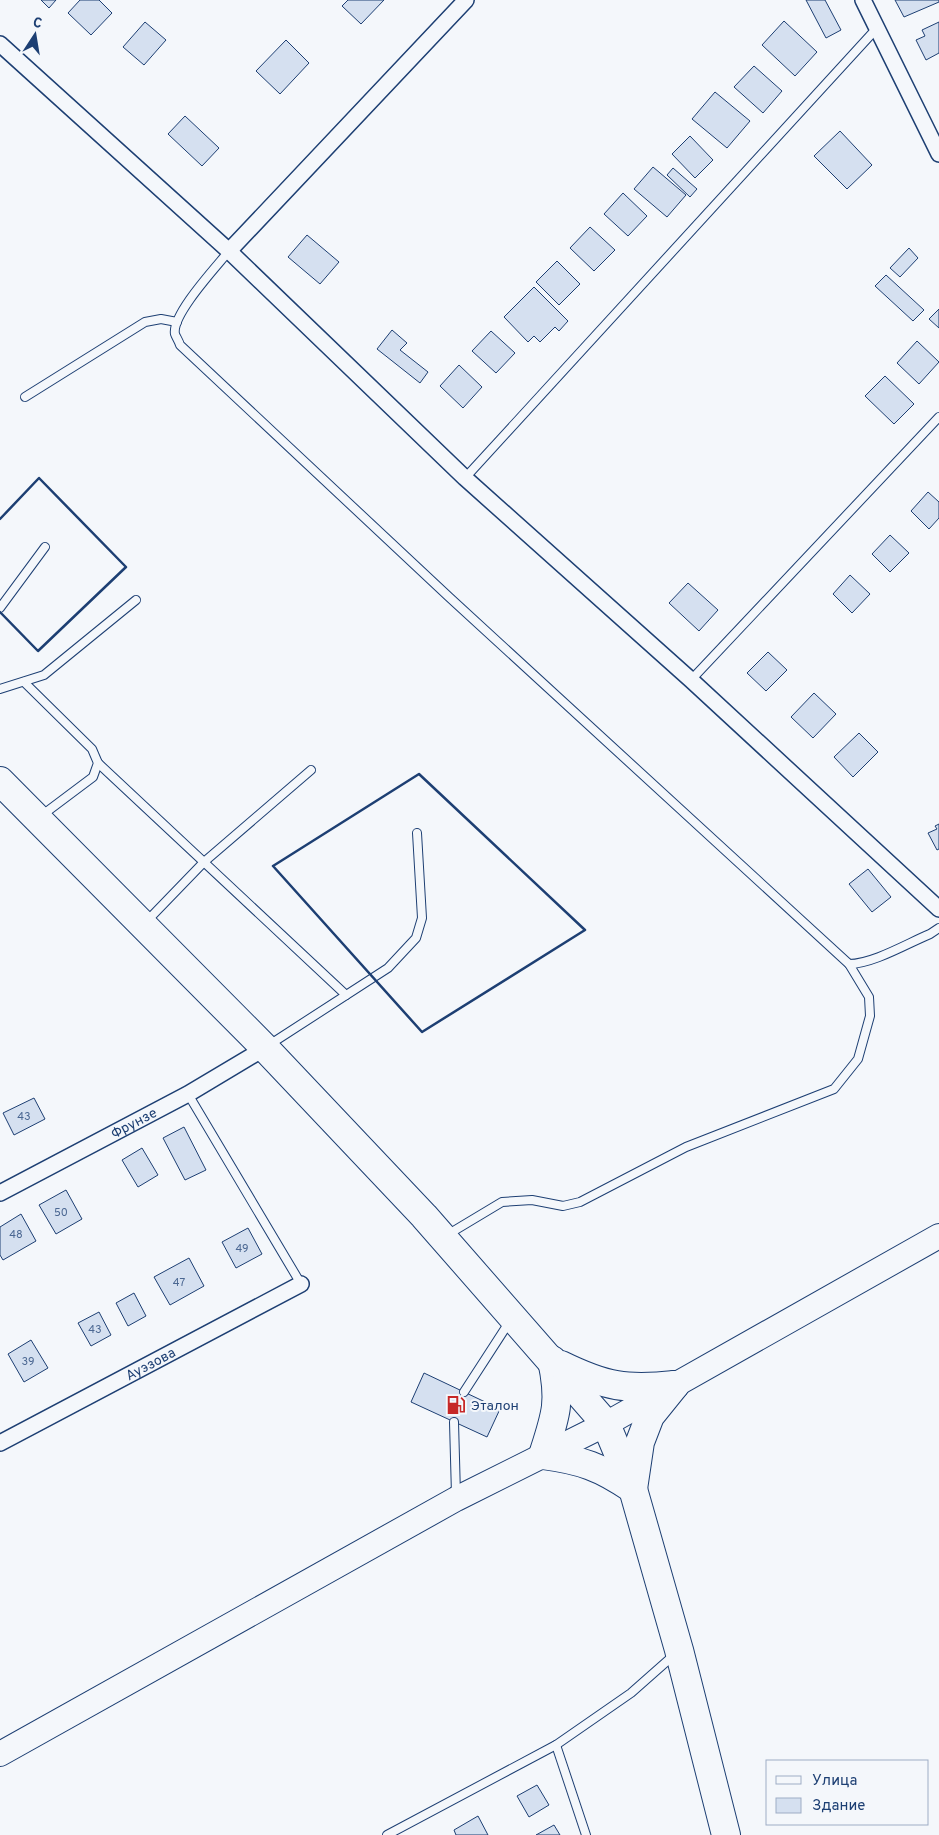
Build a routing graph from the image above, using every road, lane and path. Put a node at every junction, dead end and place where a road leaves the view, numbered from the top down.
1 (863, 0) edge
2 (457, 3) edge
3 (877, 28) junction
4 (0, 44) edge
5 (939, 154) edge
6 (229, 251) junction
7 (176, 322) junction
8 (25, 397) dead end
9 (939, 418) edge
10 (465, 478) junction
11 (45, 548) dead end
12 (136, 600) dead end
13 (0, 608) edge
14 (691, 680) junction
15 (24, 682) junction
16 (0, 689) edge
17 (98, 763) junction
18 (311, 770) dead end
19 (0, 781) edge
20 (38, 819) junction
21 (417, 833) dead end
22 (204, 862) junction
23 (939, 909) edge
24 (143, 925) junction
25 (939, 928) edge
26 (849, 964) junction
27 (346, 995) junction
28 (265, 1048) junction
29 (188, 1094) junction
30 (0, 1193) edge
31 (939, 1236) edge
32 (443, 1237) junction
33 (301, 1284) joint
34 (512, 1317) junction
35 (552, 1360) junction
36 (675, 1385) junction
37 (464, 1392) dead end
38 (454, 1422) dead end
39 (606, 1424) junction
40 (0, 1442) edge
41 (543, 1455) junction
42 (633, 1489) junction
43 (456, 1499) junction
44 (679, 1650) junction
45 (556, 1745) junction
46 (0, 1754) edge
47 (387, 1835) edge
48 (586, 1835) edge
49 (726, 1835) edge

1 - 3 street
2 - 6 street
3 - 5 street
3 - 10 lane
4 - 6 street
6 - 7 lane
6 - 10 street
7 - 8 lane
7 - 26 lane
9 - 14 lane
10 - 14 street
11 - 13 lane
12 - 15 lane
14 - 23 street
15 - 16 lane
15 - 17 lane
17 - 20 lane
17 - 22 lane
18 - 22 lane
19 - 20 highway
20 - 24 highway
21 - 27 lane
22 - 24 lane
22 - 27 lane
24 - 28 highway
25 - 26 lane
26 - 32 lane
27 - 28 lane
28 - 29 street, Фрунзе
28 - 32 highway
29 - 30 street, Фрунзе
29 - 33 lane
31 - 36 main road
32 - 34 highway
33 - 40 street, Ауэзова
34 - 35 highway
34 - 37 lane
35 - 36 highway
35 - 39 highway
35 - 41 highway
36 - 39 main road
36 - 42 highway
38 - 43 lane
39 - 41 main road
39 - 42 highway
41 - 42 highway
41 - 43 main road
42 - 44 highway
43 - 46 main road
44 - 45 lane
44 - 49 highway
45 - 47 lane
45 - 48 lane

